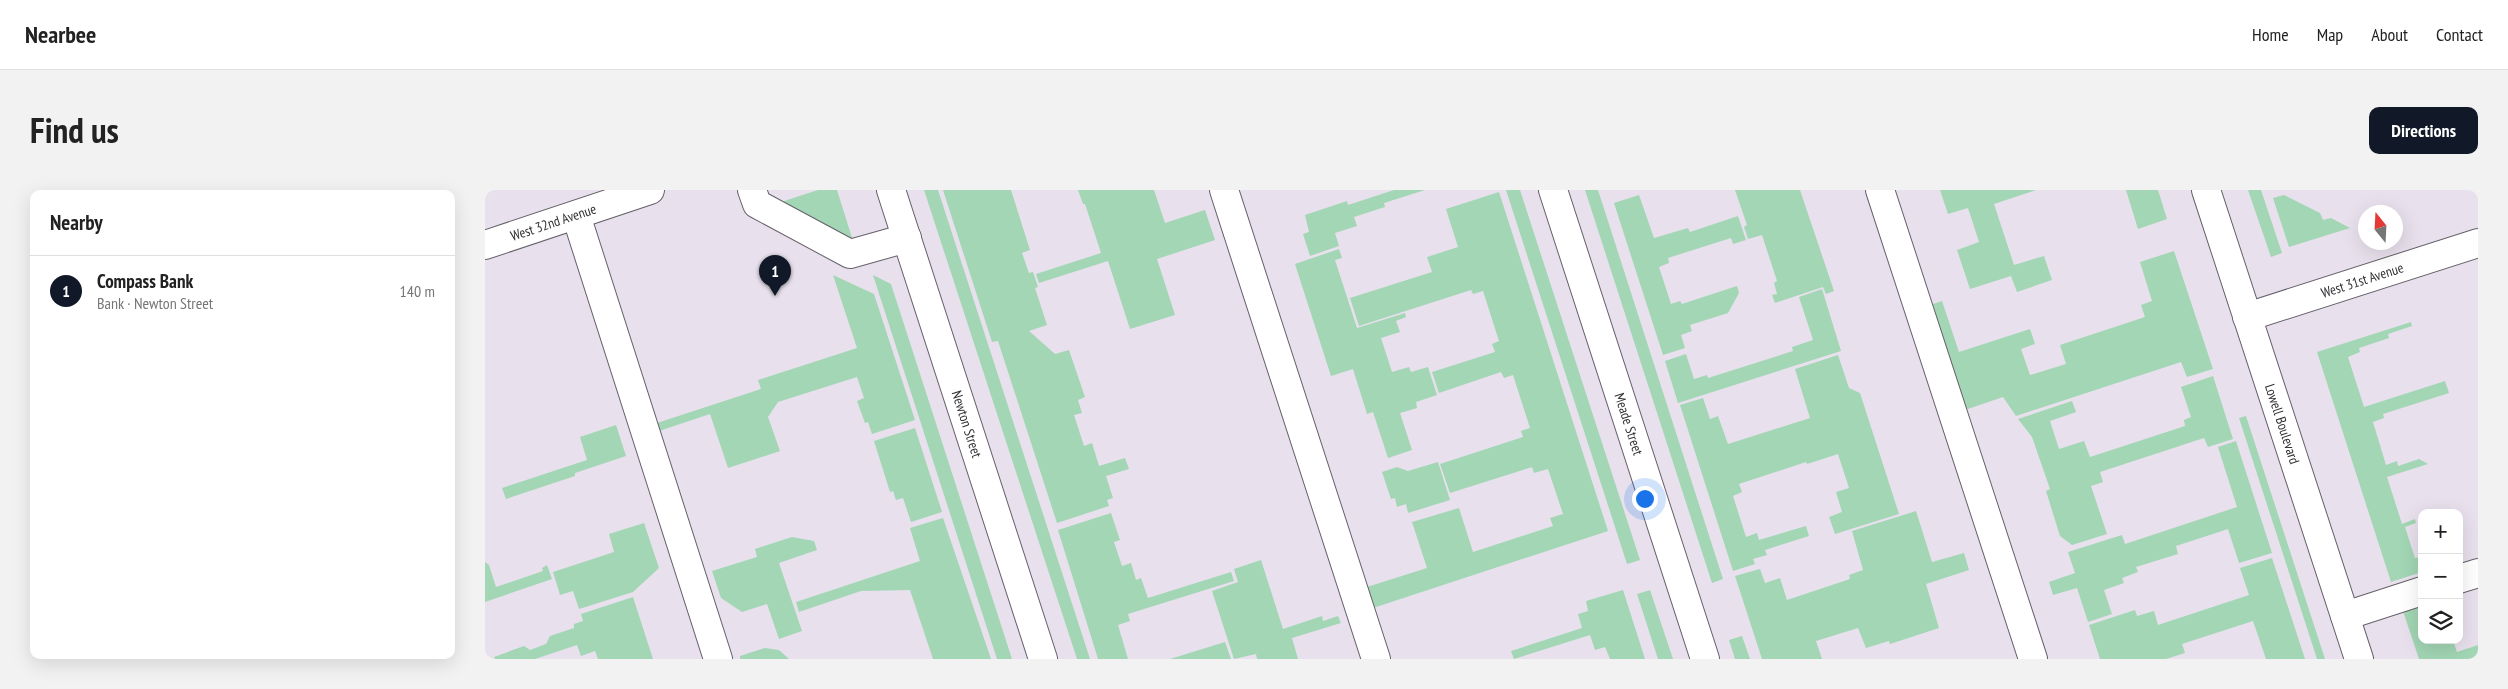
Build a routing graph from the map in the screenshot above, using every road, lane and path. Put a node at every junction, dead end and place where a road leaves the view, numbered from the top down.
1 (650, 190) edge
2 (752, 190) edge
3 (891, 190) edge
4 (1224, 190) edge
5 (1553, 190) edge
6 (1880, 190) edge
7 (2206, 190) edge
8 (576, 215) junction
9 (907, 238) junction
10 (2478, 243) edge
11 (485, 245) edge
12 (2247, 317) junction
13 (2478, 573) edge
14 (2463, 578) edge
15 (2418, 592) edge
16 (2345, 616) junction
17 (718, 659) edge
18 (1043, 659) edge
19 (1376, 659) edge
20 (1705, 659) edge
21 (2033, 659) edge
22 (2359, 659) edge

1 - 8 street, West 32nd Avenue
2 - 9 street
3 - 9 street, Newton Street
4 - 19 street
5 - 20 street, Meade Street
6 - 21 street
7 - 12 street, Lowell Boulevard
8 - 11 street, West 32nd Avenue
8 - 17 street
9 - 18 street, Newton Street
10 - 12 street, West 31st Avenue
12 - 16 street, Lowell Boulevard
13 - 14 street
15 - 16 street
16 - 22 street, Lowell Boulevard

